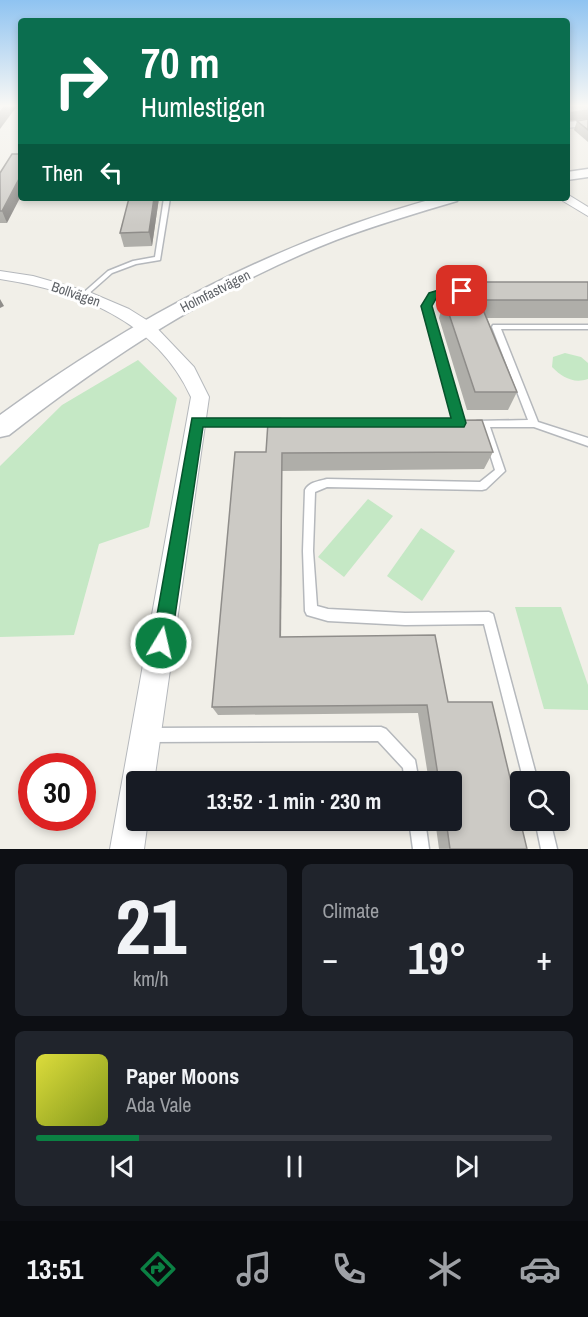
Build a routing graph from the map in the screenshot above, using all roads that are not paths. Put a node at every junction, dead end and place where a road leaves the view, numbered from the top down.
1 (588, 173) edge
2 (570, 176) edge
3 (570, 200) edge
4 (167, 201) edge
5 (442, 201) edge
6 (587, 210) edge
7 (0, 275) edge
8 (474, 291) edge
9 (84, 294) junction
10 (588, 327) edge
11 (147, 328) junction
12 (197, 422) junction
13 (292, 423) edge
14 (448, 423) edge
15 (459, 423) junction
16 (484, 423) junction
17 (534, 424) junction
18 (0, 428) edge
19 (588, 442) edge
20 (146, 735) junction
21 (140, 771) edge
22 (411, 771) edge
23 (528, 771) edge
24 (130, 831) edge
25 (419, 831) edge
26 (545, 831) edge
27 (127, 849) edge
28 (421, 849) edge
29 (549, 849) edge

1 - 2 street
3 - 6 street
4 - 9 lane
5 - 11 street, Holmfastvägen
7 - 9 street, Bollvägen
8 - 15 lane
9 - 11 street, Bollvägen
10 - 17 lane
11 - 12 street, Bollvägen
11 - 18 street, Holmfastvägen
12 - 13 lane
12 - 20 street, Bollvägen
14 - 15 lane
15 - 16 lane
16 - 17 lane
16 - 23 lane
17 - 19 lane
20 - 21 street, Bollvägen
20 - 22 lane
24 - 27 street
25 - 28 lane
26 - 29 lane

